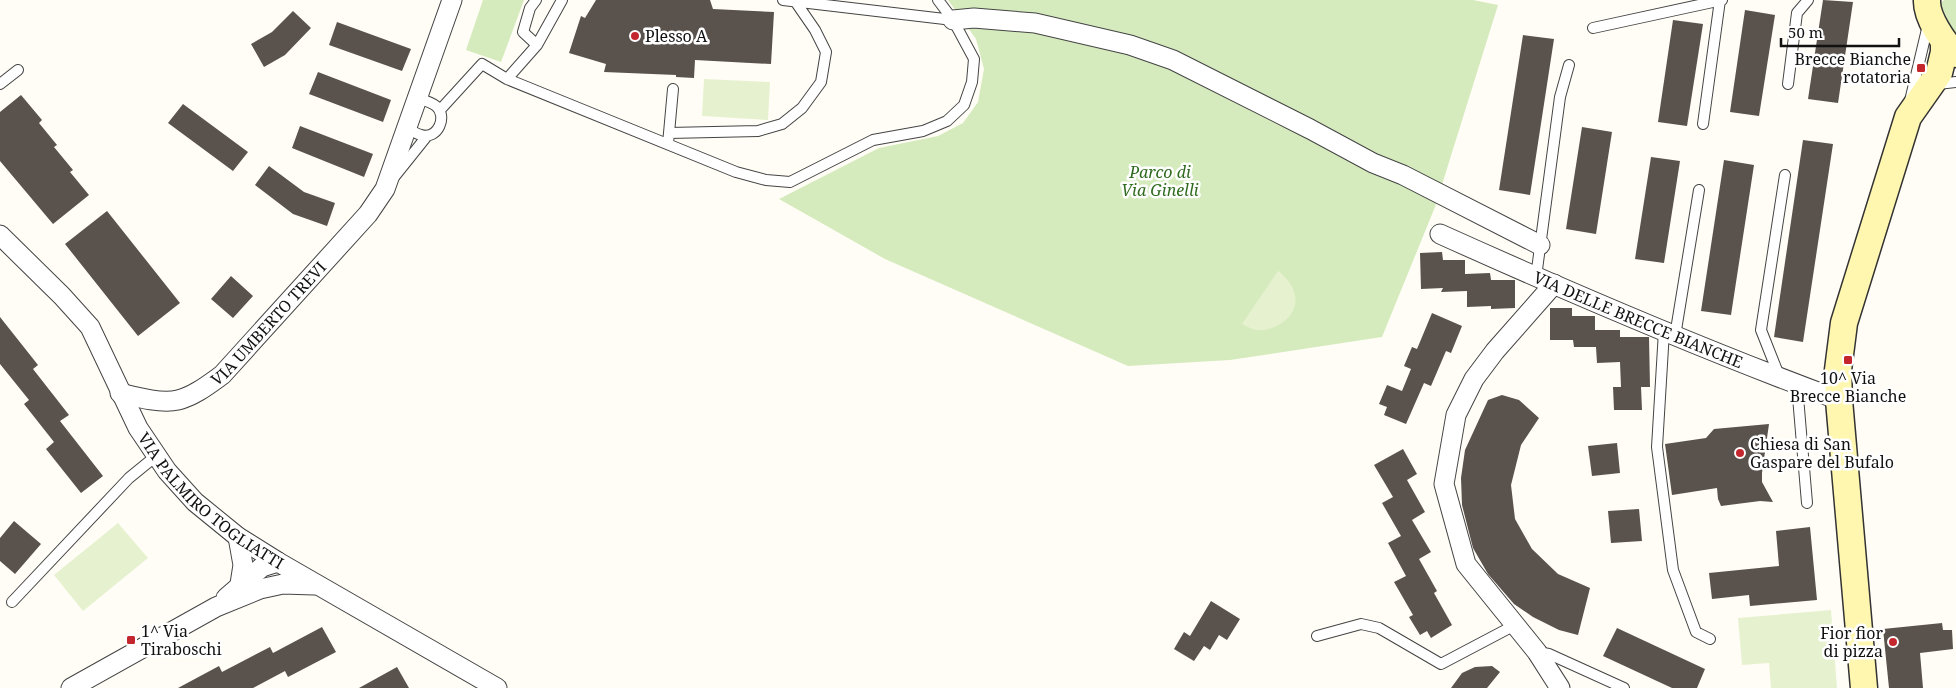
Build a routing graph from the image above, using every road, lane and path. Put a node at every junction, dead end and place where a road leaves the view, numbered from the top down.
1 (452, 0) edge
2 (536, 0) edge
3 (562, 0) edge
4 (783, 0) edge
5 (938, 0) edge
6 (1721, 0) edge
7 (1808, 0) edge
8 (796, 1) junction
9 (953, 20) junction
10 (1935, 20) edge
11 (1593, 28) dead end
12 (537, 45) junction
13 (1569, 65) dead end
14 (18, 70) dead end
15 (507, 78) junction
16 (0, 84) edge
17 (1788, 84) dead end
18 (673, 89) dead end
19 (1934, 91) edge
20 (417, 98) junction
21 (440, 110) junction
22 (1703, 124) dead end
23 (407, 128) junction
24 (427, 136) junction
25 (669, 138) junction
26 (1785, 175) dead end
27 (385, 189) junction
28 (1699, 190) dead end
29 (1440, 234) dead end
30 (0, 236) edge
31 (1540, 245) junction
32 (1536, 277) junction
33 (1554, 284) junction
34 (1670, 333) junction
35 (1789, 382) junction
36 (120, 393) junction
37 (1839, 400) junction
38 (156, 456) junction
39 (1807, 503) dead end
40 (238, 537) junction
41 (278, 562) junction
42 (240, 584) junction
43 (315, 584) junction
44 (260, 589) junction
45 (12, 602) dead end
46 (216, 607) junction
47 (1515, 625) junction
48 (1317, 636) dead end
49 (1710, 639) dead end
50 (1537, 652) junction
51 (71, 688) edge
52 (497, 688) edge
53 (1560, 688) edge
54 (1624, 688) edge
55 (1864, 688) edge

1 - 20 street, VIA UMBERTO TREVI
2 - 12 lane
3 - 12 lane
4 - 8 lane
5 - 9 lane
6 - 11 lane
6 - 22 lane
7 - 17 lane
8 - 9 lane
8 - 25 lane
9 - 25 lane
9 - 31 street
10 - 19 street
12 - 15 lane
13 - 31 lane
14 - 16 lane
15 - 21 lane, VIA UMBERTO TREVI
15 - 25 lane
18 - 25 lane
19 - 37 street
20 - 21 lane
20 - 23 street, VIA UMBERTO TREVI
21 - 24 lane, VIA UMBERTO TREVI
23 - 24 lane
23 - 27 street, VIA UMBERTO TREVI
24 - 27 lane, VIA UMBERTO TREVI
26 - 35 lane
27 - 36 street, VIA UMBERTO TREVI
28 - 34 lane
29 - 32 street, VIA DELLE BRECCE BIANCHE
30 - 36 street, VIA PALMIRO TOGLIATTI
31 - 32 lane
32 - 33 street, VIA DELLE BRECCE BIANCHE
33 - 34 street, VIA DELLE BRECCE BIANCHE
33 - 47 street
34 - 35 street, VIA DELLE BRECCE BIANCHE
34 - 49 lane
35 - 37 street, VIA DELLE BRECCE BIANCHE
35 - 39 lane
36 - 38 street, VIA PALMIRO TOGLIATTI
37 - 55 street
38 - 40 street, VIA PALMIRO TOGLIATTI
38 - 45 lane
40 - 41 street, VIA PALMIRO TOGLIATTI
40 - 42 street
41 - 42 street
41 - 43 street, VIA PALMIRO TOGLIATTI
41 - 44 street
42 - 46 street
43 - 44 street
43 - 52 street, VIA PALMIRO TOGLIATTI
44 - 46 street
46 - 51 street
47 - 48 lane
47 - 50 street
50 - 53 street
50 - 54 lane

